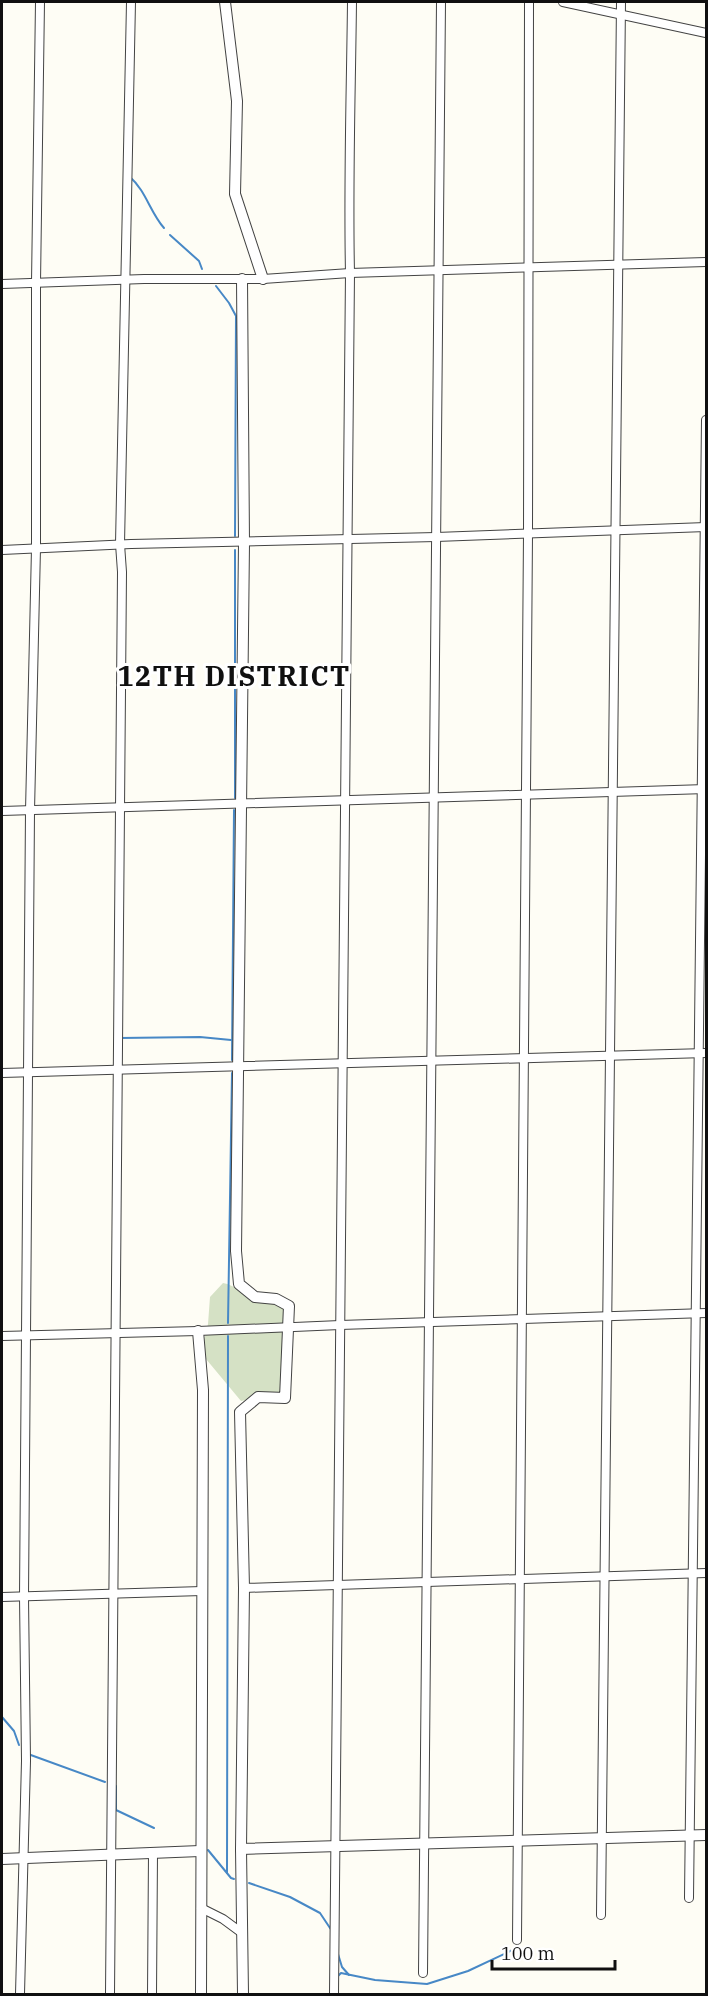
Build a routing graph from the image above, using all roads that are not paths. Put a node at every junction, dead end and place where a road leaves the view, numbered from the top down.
1 (40, 2) edge
2 (131, 2) edge
3 (225, 2) edge
4 (352, 2) edge
5 (441, 2) edge
6 (530, 2) edge
7 (563, 2) edge
8 (621, 2) edge
9 (621, 15) junction
10 (706, 33) edge
11 (706, 262) edge
12 (618, 265) junction
13 (528, 268) junction
14 (439, 271) junction
15 (350, 273) junction
16 (242, 279) junction
17 (263, 279) junction
18 (124, 280) junction
19 (36, 283) junction
20 (2, 284) edge
21 (706, 420) edge
22 (706, 527) edge
23 (615, 531) junction
24 (528, 534) junction
25 (436, 537) junction
26 (347, 539) junction
27 (244, 543) junction
28 (120, 544) junction
29 (36, 548) junction
30 (2, 550) edge
31 (704, 789) edge
32 (613, 793) junction
33 (526, 795) junction
34 (434, 798) junction
35 (345, 800) junction
36 (241, 803) junction
37 (120, 808) junction
38 (30, 810) junction
39 (2, 811) edge
40 (703, 1053) edge
41 (610, 1056) junction
42 (524, 1058) junction
43 (431, 1061) junction
44 (342, 1062) junction
45 (238, 1066) junction
46 (118, 1070) junction
47 (28, 1072) junction
48 (2, 1073) edge
49 (696, 1313) junction
50 (706, 1313) edge
51 (608, 1316) junction
52 (522, 1319) junction
53 (429, 1322) junction
54 (340, 1324) junction
55 (289, 1327) junction
56 (198, 1331) junction
57 (116, 1332) junction
58 (26, 1335) junction
59 (2, 1336) edge
60 (706, 1573) edge
61 (693, 1574) junction
62 (605, 1577) junction
63 (520, 1580) junction
64 (426, 1583) junction
65 (338, 1585) junction
66 (244, 1588) junction
67 (202, 1591) junction
68 (114, 1594) junction
69 (24, 1596) junction
70 (2, 1597) edge
71 (706, 1835) edge
72 (690, 1836) junction
73 (602, 1839) junction
74 (518, 1842) junction
75 (424, 1845) junction
76 (335, 1847) junction
77 (242, 1849) junction
78 (200, 1851) junction
79 (153, 1852) junction
80 (112, 1854) junction
81 (2, 1858) edge
82 (22, 1858) junction
83 (689, 1898) dead end
84 (201, 1908) junction
85 (602, 1914) dead end
86 (242, 1933) junction
87 (517, 1940) dead end
88 (423, 1973) dead end
89 (20, 1995) edge
90 (110, 1995) edge
91 (152, 1995) edge
92 (201, 1995) edge
93 (243, 1995) edge
94 (334, 1995) edge

1 - 19 street
2 - 18 street
3 - 17 street
4 - 15 street
5 - 14 street
6 - 13 street
7 - 9 street
8 - 9 street
9 - 10 street
9 - 12 street
11 - 12 street
12 - 13 street
12 - 23 street
13 - 14 street
13 - 24 street
14 - 15 street
14 - 25 street
15 - 17 street
15 - 26 street
16 - 17 street
16 - 18 street
16 - 27 street
18 - 19 street
18 - 28 street
19 - 20 street
19 - 29 street
21 - 22 street
22 - 23 street
22 - 31 street
23 - 24 street
23 - 32 street
24 - 25 street
24 - 33 street
25 - 26 street
25 - 34 street
26 - 27 street
26 - 35 street
27 - 28 street
27 - 36 street
28 - 29 street
28 - 37 street
29 - 30 street
29 - 38 street
31 - 32 street
31 - 40 street
32 - 33 street
32 - 41 street
33 - 34 street
33 - 42 street
34 - 35 street
34 - 43 street
35 - 36 street
35 - 44 street
36 - 37 street
36 - 45 street
37 - 38 street
37 - 46 street
38 - 39 street
38 - 47 street
40 - 41 street
40 - 49 street
41 - 42 street
41 - 51 street
42 - 43 street
42 - 52 street
43 - 44 street
43 - 53 street
44 - 45 street
44 - 54 street
45 - 46 street
45 - 55 street
46 - 47 street
46 - 57 street
47 - 48 street
47 - 58 street
49 - 50 street
49 - 51 street
49 - 61 street
51 - 52 street
51 - 62 street
52 - 53 street
52 - 63 street
53 - 54 street
53 - 64 street
54 - 55 street
54 - 65 street
55 - 56 street
55 - 66 street
56 - 57 street
56 - 67 street
57 - 58 street
57 - 68 street
58 - 59 street
58 - 69 street
60 - 61 street
61 - 62 street
61 - 72 street
62 - 63 street
62 - 73 street
63 - 64 street
63 - 74 street
64 - 65 street
64 - 75 street
65 - 66 street
65 - 76 street
66 - 77 street
67 - 68 street
67 - 78 street
68 - 69 street
68 - 80 street
69 - 70 street
69 - 82 street
71 - 72 street
72 - 73 street
72 - 83 street
73 - 74 street
73 - 85 street
74 - 75 street
74 - 87 street
75 - 76 street
75 - 88 street
76 - 77 street
76 - 94 street
77 - 86 street
78 - 79 street
78 - 84 street
79 - 80 street
79 - 91 street
80 - 82 street
80 - 90 street
81 - 82 street
82 - 89 street
84 - 86 street
84 - 92 street
86 - 93 street

